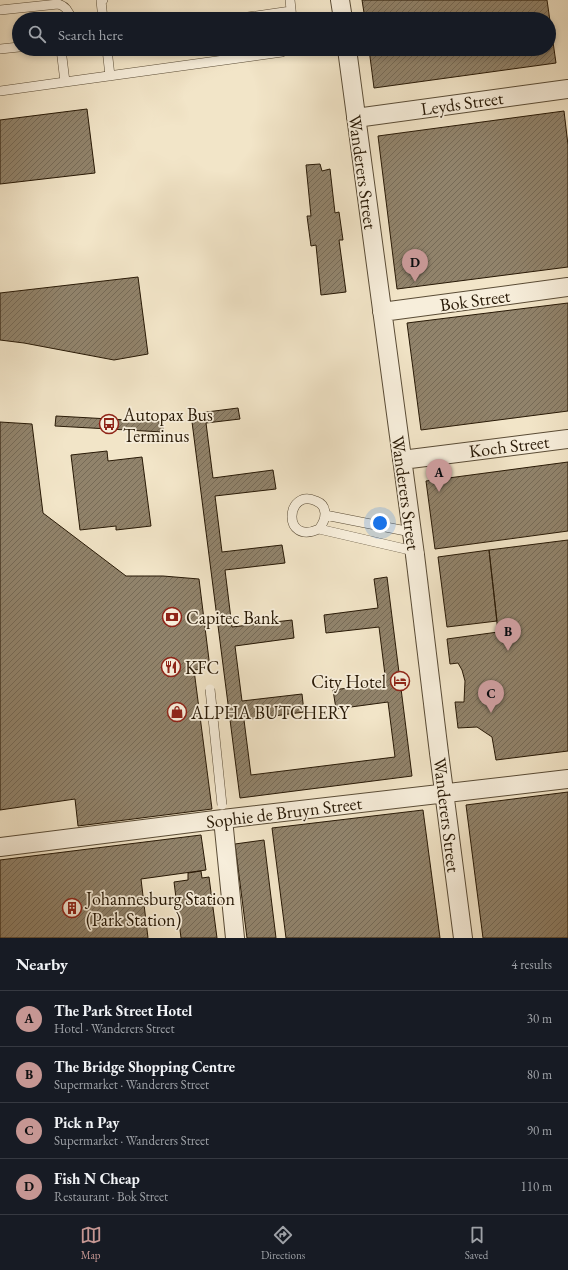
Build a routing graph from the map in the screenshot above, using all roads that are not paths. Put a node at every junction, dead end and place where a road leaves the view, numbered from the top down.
1 (103, 0) edge
2 (290, 0) edge
3 (340, 0) edge
4 (0, 10) edge
5 (68, 12) edge
6 (102, 12) edge
7 (292, 12) edge
8 (342, 12) edge
9 (12, 47) edge
10 (0, 49) edge
11 (61, 56) edge
12 (108, 56) edge
13 (253, 56) edge
14 (348, 56) edge
15 (110, 76) junction
16 (65, 82) junction
17 (568, 89) edge
18 (0, 91) edge
19 (356, 118) junction
20 (568, 287) edge
21 (382, 312) junction
22 (568, 439) edge
23 (402, 460) junction
24 (325, 515) junction
25 (319, 529) junction
26 (412, 532) junction
27 (414, 553) junction
28 (210, 689) dead end
29 (568, 779) edge
30 (443, 794) junction
31 (223, 812) junction
32 (0, 847) edge
33 (235, 938) edge
34 (463, 938) edge

1 - 6 lane
2 - 7 lane
3 - 8 street
4 - 5 lane
9 - 10 lane
11 - 16 lane
12 - 15 lane
13 - 15 lane
14 - 19 street, Wanderers Street
15 - 16 lane
16 - 18 lane
17 - 19 street, Leyds Street
19 - 21 street, Wanderers Street
20 - 21 street, Bok Street
21 - 23 street, Wanderers Street
22 - 23 street, Koch Street
23 - 26 street, Wanderers Street
24 - 25 lane
24 - 25 lane
24 - 26 lane
25 - 27 lane
26 - 27 street, Wanderers Street
27 - 30 street, Wanderers Street, bridge
28 - 31 lane, bridge
29 - 30 street, Sophie de Bruyn Street
30 - 31 street, Sophie de Bruyn Street
30 - 34 street, Wanderers Street
31 - 32 street, Sophie de Bruyn Street
31 - 33 street

